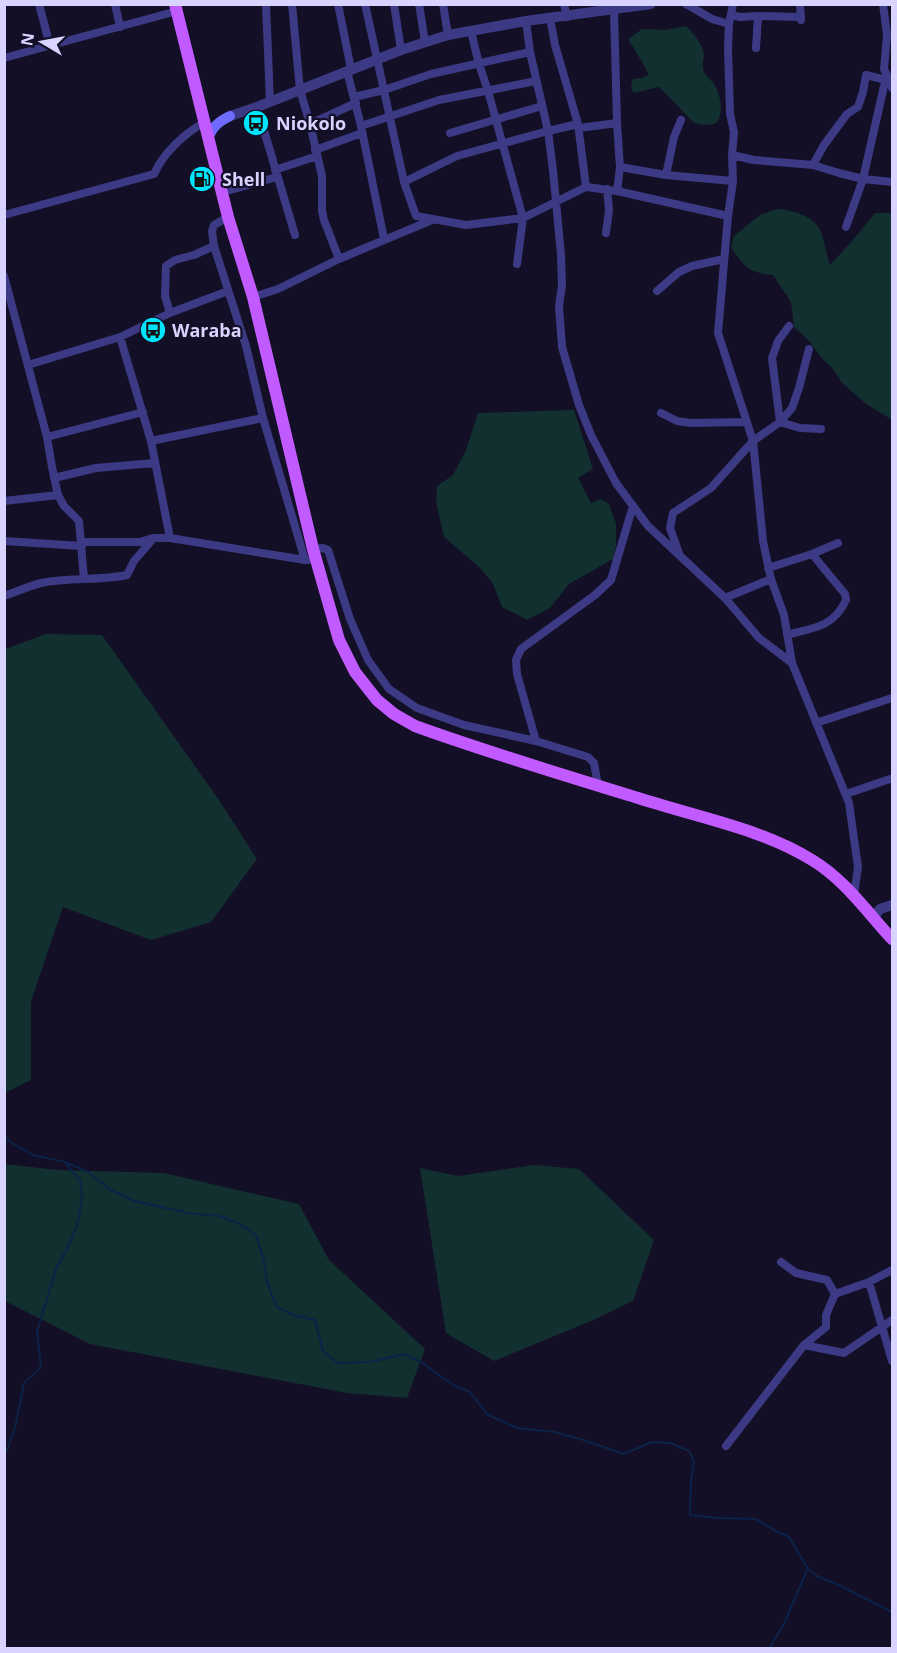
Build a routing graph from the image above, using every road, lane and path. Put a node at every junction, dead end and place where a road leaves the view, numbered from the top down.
1 (39, 4) edge
2 (115, 4) edge
3 (266, 4) edge
4 (292, 4) edge
5 (338, 4) edge
6 (365, 4) edge
7 (394, 4) edge
8 (419, 4) edge
9 (443, 4) edge
10 (564, 4) edge
11 (651, 4) edge
12 (686, 4) edge
13 (733, 4) edge
14 (800, 4) edge
15 (883, 4) edge
16 (176, 8) edge
17 (614, 10) junction
18 (731, 15) junction
19 (567, 16) junction
20 (758, 16) junction
21 (550, 18) junction
22 (526, 21) junction
23 (729, 24) junction
24 (120, 27) junction
25 (471, 31) junction
26 (448, 35) junction
27 (425, 42) junction
28 (50, 46) junction
29 (756, 48) dead end
30 (401, 50) junction
31 (530, 52) junction
32 (4, 58) edge
33 (378, 59) junction
34 (479, 64) junction
35 (349, 70) junction
36 (536, 81) junction
37 (891, 84) edge
38 (300, 90) junction
39 (384, 90) junction
40 (488, 91) junction
41 (355, 100) junction
42 (270, 102) junction
43 (542, 106) junction
44 (257, 107) junction
45 (230, 116) junction
46 (390, 116) junction
47 (204, 118) junction
48 (495, 119) junction
49 (681, 120) dead end
50 (617, 123) junction
51 (310, 124) junction
52 (579, 126) junction
53 (361, 130) junction
54 (548, 131) junction
55 (450, 133) dead end
56 (209, 136) junction
57 (503, 144) junction
58 (316, 153) junction
59 (732, 156) junction
60 (813, 165) junction
61 (620, 167) junction
62 (276, 174) junction
63 (666, 175) junction
64 (863, 179) junction
65 (733, 181) junction
66 (404, 182) junction
67 (892, 182) edge
68 (586, 187) junction
69 (607, 189) junction
70 (616, 191) junction
71 (223, 192) junction
72 (556, 201) junction
73 (4, 215) edge
74 (728, 216) junction
75 (228, 217) junction
76 (524, 218) junction
77 (433, 219) junction
78 (846, 227) dead end
79 (606, 233) dead end
80 (295, 236) dead end
81 (384, 239) junction
82 (214, 246) junction
83 (339, 259) junction
84 (724, 259) junction
85 (517, 264) dead end
86 (4, 276) edge
87 (228, 291) junction
88 (657, 291) dead end
89 (7, 293) edge
90 (253, 297) junction
91 (170, 313) junction
92 (789, 326) dead end
93 (120, 337) junction
94 (809, 349) dead end
95 (28, 365) junction
96 (143, 412) junction
97 (661, 412) dead end
98 (263, 418) junction
99 (780, 422) junction
100 (746, 423) junction
101 (821, 429) dead end
102 (47, 437) junction
103 (150, 441) junction
104 (753, 441) junction
105 (155, 463) junction
106 (54, 478) junction
107 (58, 495) junction
108 (4, 501) edge
109 (633, 506) junction
110 (153, 538) junction
111 (170, 538) junction
112 (4, 541) edge
113 (838, 543) dead end
114 (82, 544) junction
115 (812, 555) junction
116 (311, 556) junction
117 (681, 558) junction
118 (768, 567) junction
119 (84, 579) junction
120 (771, 579) junction
121 (4, 596) edge
122 (725, 598) junction
123 (787, 635) junction
124 (792, 663) junction
125 (892, 698) edge
126 (816, 723) junction
127 (536, 741) junction
128 (890, 780) dead end
129 (598, 786) junction
130 (846, 794) junction
131 (854, 896) junction
132 (892, 905) edge
133 (873, 918) junction
134 (892, 939) edge
135 (781, 1262) dead end
136 (892, 1270) edge
137 (869, 1282) junction
138 (835, 1294) junction
139 (892, 1320) edge
140 (882, 1326) junction
141 (804, 1345) junction
142 (892, 1361) edge
143 (726, 1446) dead end

1 - 28 street
2 - 24 street
3 - 42 street
4 - 38 street
5 - 35 street
6 - 33 street
7 - 30 street
8 - 27 street
9 - 26 street
10 - 19 street
11 - 17 street
12 - 23 street
13 - 18 street
14 - 20 street
15 - 37 street
16 - 24 street
16 - 47 main road
17 - 19 street
17 - 50 street
18 - 20 street
18 - 23 street
19 - 21 street
20 - 29 street
21 - 22 street
21 - 52 street
22 - 25 street
22 - 31 street
23 - 59 street
24 - 28 street
25 - 26 street
25 - 34 street
26 - 27 street
27 - 30 street
28 - 32 street
30 - 33 street
31 - 34 street
31 - 36 street
33 - 35 street
33 - 39 street
34 - 39 street
34 - 40 street
35 - 38 street
35 - 41 street
36 - 40 street
36 - 43 street
37 - 60 street
37 - 64 street
38 - 42 street
38 - 51 street
39 - 41 street
39 - 46 street
40 - 46 street
40 - 48 street
41 - 51 street
41 - 53 street
42 - 44 street
43 - 48 street
43 - 54 street
44 - 45 street
44 - 62 street
45 - 47 main road
45 - 56 main road
46 - 53 street
46 - 66 street
47 - 56 main road
47 - 73 street
48 - 55 street
48 - 57 street
49 - 63 street
50 - 52 street
50 - 61 street
51 - 58 street
52 - 54 street
52 - 68 street
53 - 58 street
53 - 81 street
54 - 57 street
54 - 72 street
56 - 71 main road
57 - 66 street
57 - 76 street
58 - 62 street
58 - 83 street
59 - 60 street
59 - 65 street
60 - 64 street
61 - 63 street
61 - 70 street
62 - 71 street
62 - 80 street
63 - 65 street
64 - 67 street
64 - 78 street
65 - 74 street
66 - 77 street
68 - 69 street
68 - 72 street
69 - 70 street
69 - 79 street
70 - 74 street
71 - 75 main road
72 - 76 street
72 - 109 street
74 - 84 street
75 - 82 street
75 - 90 main road
76 - 77 street
76 - 85 street
77 - 81 street
81 - 83 street
82 - 87 street
82 - 91 street
83 - 90 street
84 - 88 street
84 - 100 street
86 - 89 street
87 - 91 street
87 - 98 street
89 - 95 street
90 - 116 main road
91 - 93 street
92 - 99 street
93 - 95 street
93 - 96 street
94 - 99 street
95 - 102 street
96 - 102 street
96 - 103 street
97 - 100 street
98 - 103 street
98 - 116 street
99 - 101 street
99 - 104 street
100 - 104 street
102 - 106 street
103 - 105 street
104 - 117 street
104 - 118 street
105 - 106 street
105 - 111 street
106 - 107 street
107 - 108 street
107 - 114 street
109 - 117 street
109 - 127 street
110 - 111 street
110 - 114 street
110 - 119 street
111 - 116 street
112 - 114 street
113 - 115 street
114 - 119 street
115 - 118 street
115 - 123 street
116 - 127 street
116 - 129 main road
117 - 122 street
118 - 120 street
119 - 121 street
120 - 122 street
120 - 123 street
122 - 124 street
123 - 124 street
124 - 126 street
125 - 126 street
126 - 130 street
127 - 129 street
128 - 130 street
129 - 131 main road
130 - 131 street
131 - 133 main road
132 - 133 street
133 - 134 main road
135 - 138 street
136 - 137 street
137 - 138 street
137 - 140 street
138 - 141 street
139 - 140 street
140 - 141 street
140 - 142 street
141 - 143 street

